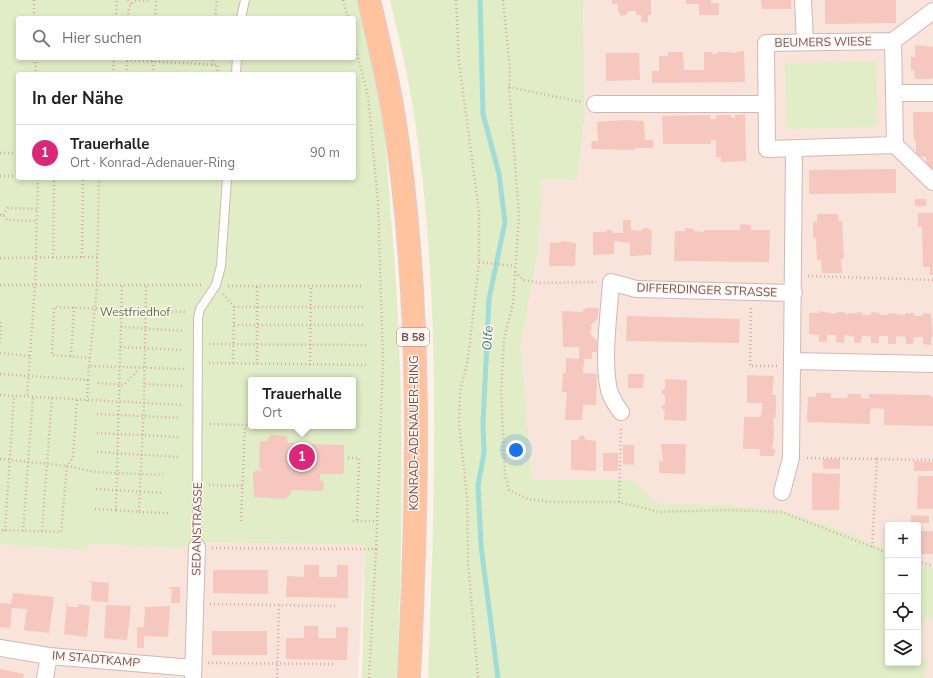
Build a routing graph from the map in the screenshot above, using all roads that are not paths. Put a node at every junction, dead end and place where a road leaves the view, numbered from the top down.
1 (245, 0) edge
2 (369, 0) edge
3 (803, 0) edge
4 (933, 11) edge
5 (241, 16) edge
6 (893, 41) junction
7 (804, 42) junction
8 (237, 60) edge
9 (236, 72) edge
10 (933, 93) edge
11 (894, 94) junction
12 (595, 104) road end
13 (766, 104) junction
14 (895, 145) junction
15 (794, 148) junction
16 (227, 180) edge
17 (933, 182) edge
18 (794, 293) junction
19 (792, 364) junction
20 (933, 364) edge
21 (621, 412) road end
22 (782, 492) dead end
23 (197, 548) joint
24 (0, 648) edge
25 (49, 656) junction
26 (193, 670) edge
27 (44, 678) edge
28 (409, 678) edge

1 - 5 lane
2 - 28 main road, KONRAD-ADENAUER-RING / B 58
3 - 7 street
4 - 6 street
6 - 7 street, BEUMERS WIESE
6 - 11 street
7 - 13 street, BEUMERS WIESE
8 - 9 lane
10 - 11 street
11 - 14 street
12 - 13 street
13 - 15 street, BEUMERS WIESE
14 - 15 street, BEUMERS WIESE
14 - 17 street
15 - 18 street, DIFFERDINGER STRASSE
16 - 23 lane, SEDANSTRASSE
18 - 19 street, DIFFERDINGER STRASSE
18 - 21 street, DIFFERDINGER STRASSE
19 - 20 street
19 - 22 street, DIFFERDINGER STRASSE
23 - 26 street, SEDANSTRASSE
24 - 25 street, IM STADTKAMP
25 - 26 street, IM STADTKAMP
25 - 27 street

